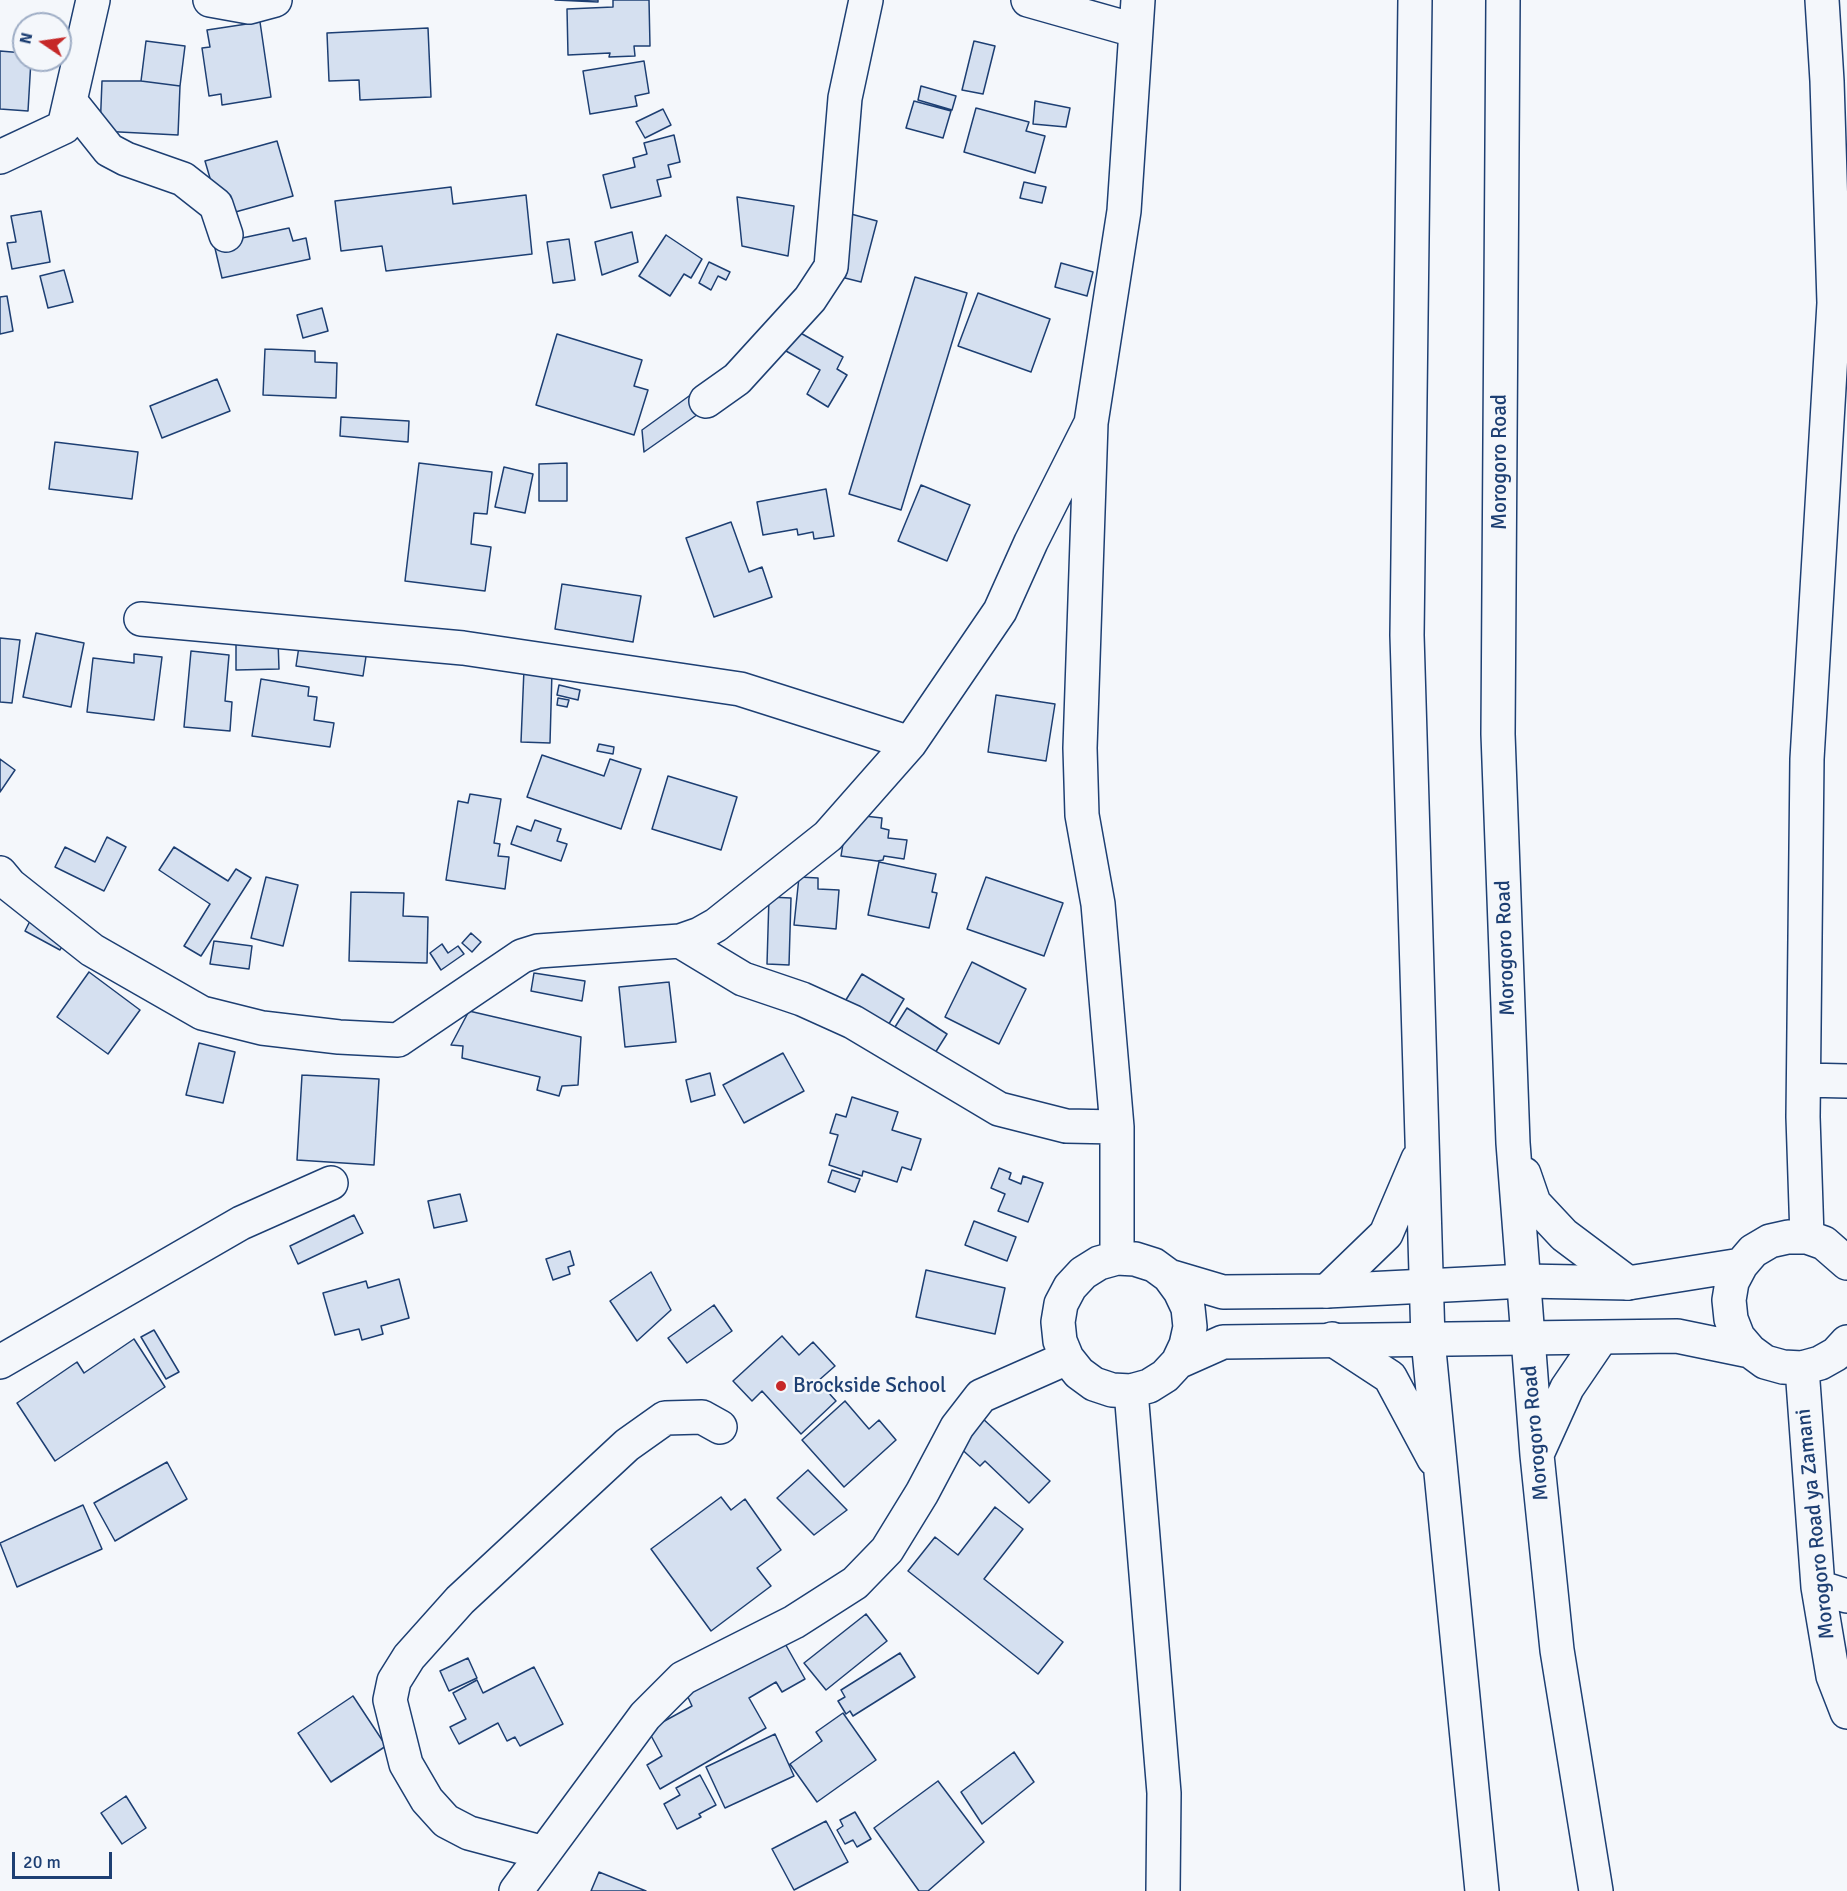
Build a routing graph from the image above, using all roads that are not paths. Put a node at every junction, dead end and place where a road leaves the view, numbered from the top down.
1 (93, 0) edge
2 (210, 0) edge
3 (275, 0) edge
4 (866, 0) edge
5 (1028, 0) edge
6 (1415, 0) edge
7 (1503, 0) edge
8 (1822, 0) edge
9 (1136, 15) edge
10 (70, 101) junction
11 (0, 157) edge
12 (226, 235) dead end
13 (706, 401) dead end
14 (1091, 423) junction
15 (1837, 423) edge
16 (141, 618) dead end
17 (910, 743) junction
18 (0, 873) edge
19 (680, 941) junction
20 (1804, 1080) junction
21 (1847, 1082) edge
22 (1117, 1127) junction
23 (1513, 1143) junction
24 (1422, 1149) junction
25 (331, 1183) dead end
26 (1807, 1237) junction
27 (1117, 1258) junction
28 (1847, 1263) edge
29 (1741, 1265) junction
30 (1169, 1276) junction
31 (1525, 1281) junction
32 (1628, 1283) junction
33 (1426, 1284) junction
34 (1327, 1291) junction
35 (1600, 1338) junction
36 (1332, 1339) junction
37 (1428, 1340) junction
38 (1528, 1340) junction
39 (1847, 1342) edge
40 (1750, 1351) junction
41 (1067, 1358) junction
42 (0, 1362) edge
43 (1178, 1362) junction
44 (1802, 1368) junction
45 (1131, 1391) junction
46 (720, 1427) dead end
47 (1537, 1455) junction
48 (1440, 1471) junction
49 (1833, 1591) edge
50 (1847, 1712) edge
51 (544, 1853) junction
52 (516, 1891) edge
53 (1163, 1891) edge
54 (1482, 1891) edge
55 (1596, 1891) edge

1 - 10 main road
2 - 3 main road
4 - 13 main road
5 - 9 main road
6 - 24 main road
7 - 23 main road, Morogoro Road
8 - 15 main road
9 - 14 main road
10 - 11 main road
10 - 12 main road
14 - 17 main road
14 - 22 main road
15 - 20 main road
16 - 17 main road
17 - 19 main road
18 - 19 main road
19 - 22 main road
20 - 21 main road
20 - 26 main road
22 - 27 main road
23 - 31 main road, Morogoro Road
23 - 32 main road
24 - 33 main road
24 - 34 main road
25 - 42 main road
26 - 28 main road
26 - 29 main road
27 - 30 main road
27 - 41 main road
29 - 32 main road
29 - 40 main road
30 - 34 main road
30 - 43 main road
31 - 32 main road
31 - 33 main road
31 - 38 main road, Morogoro Road
33 - 34 main road
33 - 37 main road
35 - 38 main road
35 - 40 main road
35 - 47 main road
36 - 37 main road
36 - 43 main road
36 - 48 main road
37 - 38 main road
37 - 48 main road
38 - 47 main road, Morogoro Road
39 - 44 main road
40 - 44 main road
41 - 45 main road
41 - 51 main road
43 - 45 main road
44 - 49 main road, Morogoro Road ya Zamani
45 - 53 main road
46 - 51 main road
47 - 55 main road, Morogoro Road
48 - 54 main road
49 - 50 main road, Morogoro Road ya Zamani
51 - 52 main road

